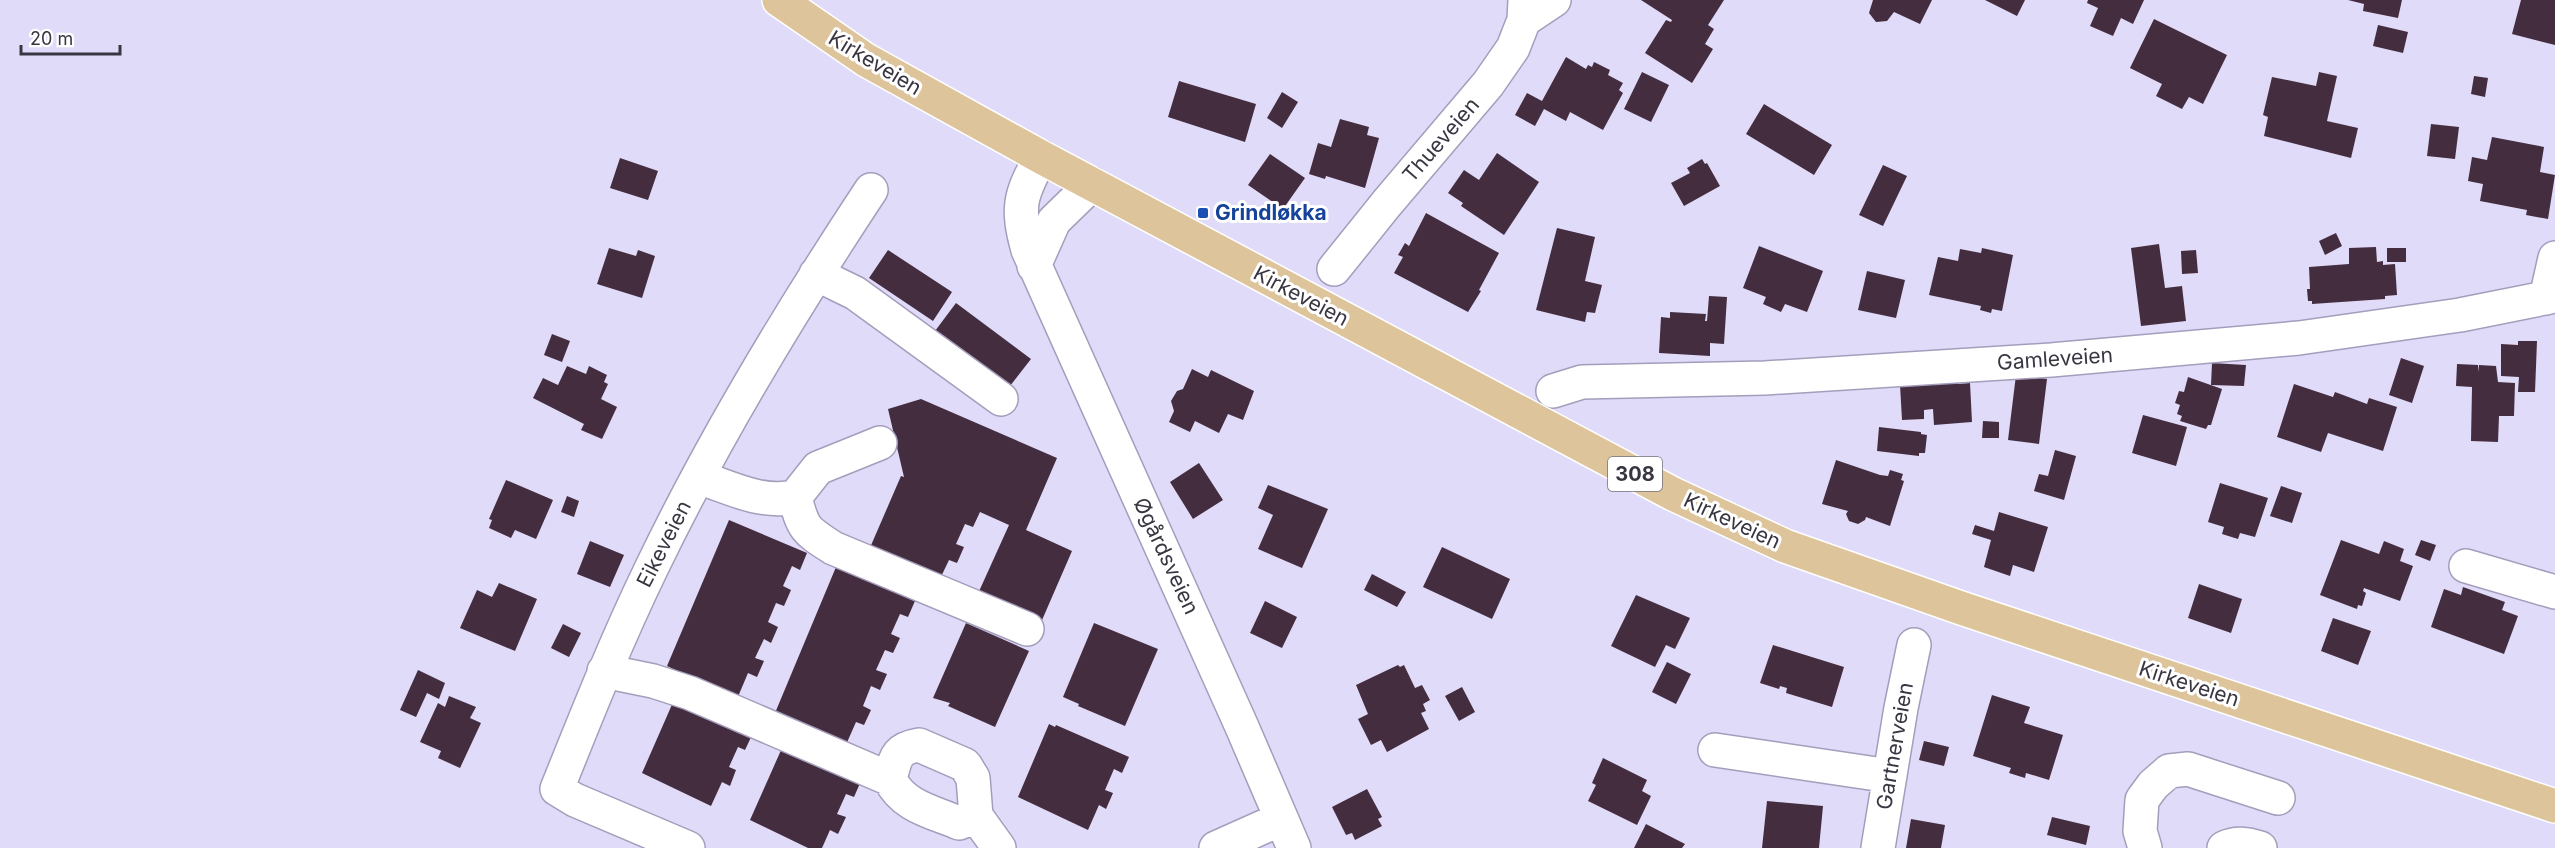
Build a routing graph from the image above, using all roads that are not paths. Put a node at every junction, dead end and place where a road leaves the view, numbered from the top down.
1 (779, 0) edge
2 (1554, 0) edge
3 (1525, 10) edge
4 (1041, 157) junction
5 (1092, 184) junction
6 (871, 190) dead end
7 (2555, 258) edge
8 (1034, 266) junction
9 (1334, 269) dead end
10 (816, 274) junction
11 (2550, 297) edge
12 (1553, 391) dead end
13 (1002, 399) dead end
14 (880, 443) dead end
15 (698, 477) junction
16 (795, 496) junction
17 (2466, 566) dead end
18 (2555, 592) edge
19 (1027, 629) dead end
20 (1914, 645) dead end
21 (604, 671) junction
22 (1715, 750) dead end
23 (1890, 776) junction
24 (890, 779) junction
25 (2278, 798) dead end
26 (2555, 806) edge
27 (976, 816) junction
28 (1288, 834) edge
29 (688, 848) edge
30 (999, 848) edge
31 (1216, 848) edge
32 (1878, 848) edge
33 (2145, 848) edge
34 (2224, 848) edge
35 (2260, 848) edge

1 - 4 main road, Kirkeveien / 308
2 - 3 street
3 - 9 street, Thueveien
4 - 5 main road, Kirkeveien / 308
4 - 8 street, Øgårdsveien
5 - 8 street
5 - 26 main road, Kirkeveien / 308
6 - 10 street, Eikeveien
7 - 11 street
8 - 28 street, Øgårdsveien
10 - 13 street
10 - 15 street, Eikeveien
11 - 12 street, Gamleveien
14 - 16 street
15 - 16 street
15 - 21 street, Eikeveien
16 - 19 street
17 - 18 street
20 - 23 street, Gartnerveien
21 - 24 street
21 - 29 street, Eikeveien
22 - 23 street
23 - 32 street, Gartnerveien
24 - 27 street
24 - 27 street
25 - 33 street
27 - 30 street
28 - 31 street
34 - 35 street

